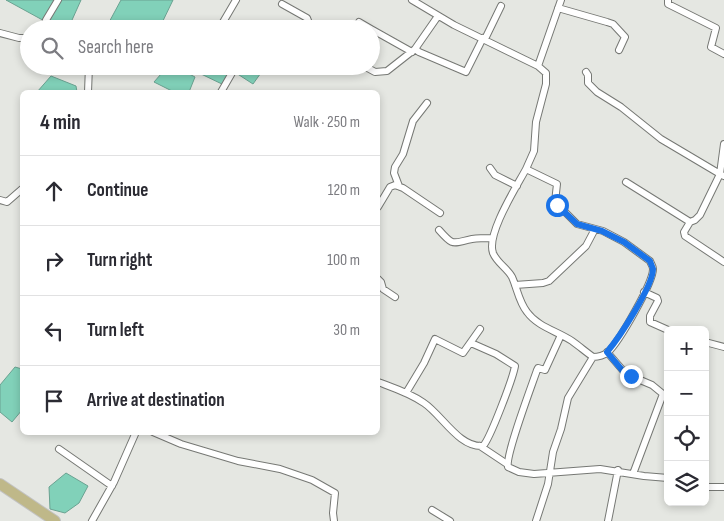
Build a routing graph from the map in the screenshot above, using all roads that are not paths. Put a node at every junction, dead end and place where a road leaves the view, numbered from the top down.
1 (58, 0) edge
2 (236, 0) edge
3 (412, 0) edge
4 (561, 0) edge
5 (668, 0) edge
6 (282, 4) dead end
7 (501, 6) dead end
8 (558, 8) junction
9 (438, 16) junction
10 (46, 20) edge
11 (225, 20) edge
12 (308, 20) edge
13 (0, 32) edge
14 (380, 34) edge
15 (20, 38) edge
16 (484, 39) junction
17 (618, 50) dead end
18 (414, 51) junction
19 (724, 54) edge
20 (538, 66) junction
21 (380, 72) edge
22 (586, 72) dead end
23 (88, 75) edge
24 (231, 75) edge
25 (88, 90) edge
26 (222, 90) edge
27 (427, 103) dead end
28 (724, 144) edge
29 (490, 168) dead end
30 (526, 169) junction
31 (722, 175) edge
32 (626, 182) dead end
33 (399, 186) junction
34 (517, 186) junction
35 (20, 192) edge
36 (0, 200) edge
37 (380, 204) edge
38 (440, 213) dead end
39 (690, 222) junction
40 (595, 229) junction
41 (439, 230) dead end
42 (493, 238) junction
43 (724, 262) edge
44 (380, 281) edge
45 (515, 284) junction
46 (644, 292) junction
47 (395, 297) dead end
48 (664, 328) edge
49 (480, 329) dead end
50 (561, 335) junction
51 (471, 343) junction
52 (709, 343) edge
53 (724, 348) edge
54 (607, 352) junction
55 (593, 357) junction
56 (380, 383) edge
57 (406, 393) junction
58 (135, 435) edge
59 (160, 435) edge
60 (480, 446) junction
61 (59, 449) dead end
62 (507, 464) junction
63 (618, 470) junction
64 (550, 473) junction
65 (634, 474) junction
66 (664, 478) edge
67 (0, 484) edge
68 (112, 486) junction
69 (724, 486) edge
70 (709, 487) edge
71 (432, 510) dead end
72 (55, 521) edge
73 (92, 521) edge
74 (334, 521) edge
75 (450, 521) edge
76 (536, 521) edge
77 (608, 521) edge

1 - 10 street
2 - 11 street
3 - 9 street
4 - 8 street
5 - 19 street
6 - 12 street
7 - 16 street
8 - 17 street
8 - 20 street
9 - 16 street
9 - 18 street
13 - 15 street
14 - 18 street
16 - 18 street
16 - 20 street
18 - 21 street
20 - 30 street
22 - 31 street
23 - 25 street
24 - 26 street
27 - 33 street
28 - 31 street
29 - 34 street
30 - 34 street
30 - 40 street
31 - 39 street
32 - 39 street
33 - 37 street
33 - 38 street
34 - 42 street
35 - 36 street
39 - 43 street
40 - 45 street
40 - 46 street
41 - 42 street
42 - 45 street
44 - 47 street
45 - 50 street
46 - 48 street
46 - 54 street
49 - 51 street
50 - 55 street
50 - 62 street
51 - 57 street
51 - 60 street
52 - 53 street
54 - 55 street
54 - 65 street
55 - 64 street
56 - 57 street
57 - 60 street
58 - 68 street
59 - 74 street
60 - 62 street
61 - 68 street
62 - 64 street
63 - 64 street
63 - 65 street
63 - 77 street
64 - 76 street
65 - 66 street
67 - 72 main road
68 - 73 street
69 - 70 street
71 - 75 street

